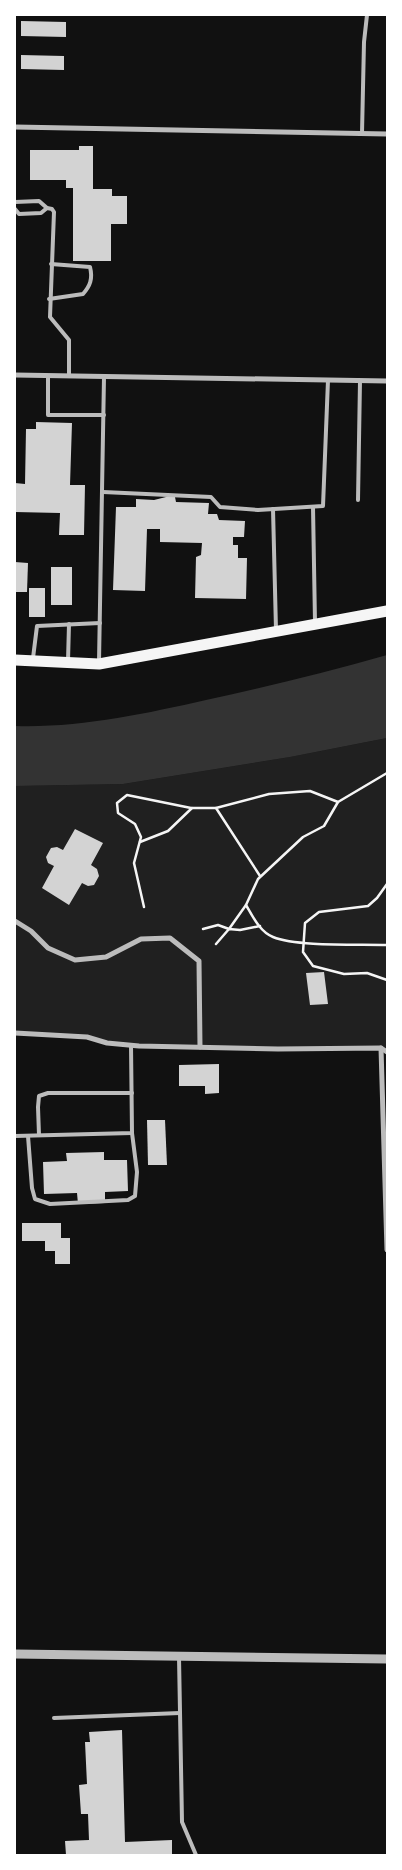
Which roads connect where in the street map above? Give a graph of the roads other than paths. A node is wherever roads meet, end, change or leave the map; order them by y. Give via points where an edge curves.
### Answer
1 (367, 15) edge
2 (15, 126) edge
3 (362, 133) junction
4 (387, 134) edge
5 (15, 202) edge
6 (47, 208) junction
7 (15, 209) edge
8 (51, 264) junction
9 (50, 299) junction
10 (15, 375) edge
11 (48, 376) junction
12 (69, 376) junction
13 (104, 377) junction
14 (328, 380) junction
15 (360, 381) junction
16 (387, 381) edge
17 (104, 415) junction
18 (103, 492) junction
19 (358, 500) dead end
20 (313, 507) junction
21 (273, 510) junction
22 (387, 611) edge
23 (100, 623) junction
24 (69, 624) junction
25 (316, 624) junction
26 (276, 632) junction
27 (15, 660) edge
28 (33, 661) junction
29 (68, 662) junction
30 (99, 664) junction
31 (15, 921) edge
32 (15, 1033) edge
33 (132, 1045) junction
34 (200, 1047) junction
35 (381, 1048) junction
36 (387, 1052) edge
37 (132, 1092) junction
38 (132, 1133) junction
39 (39, 1135) junction
40 (15, 1136) edge
41 (28, 1136) junction
42 (387, 1250) edge
43 (15, 1654) edge
44 (179, 1657) junction
45 (387, 1659) edge
46 (180, 1713) junction
47 (54, 1718) dead end
48 (196, 1855) edge

1 - 3 lane
2 - 3 street
3 - 4 street
5 - 6 lane via 39,202
6 - 7 lane via 41,214 19,214
6 - 8 lane via 54,212
8 - 9 lane
8 - 9 lane via 83,265 90,267 91,273 89,287 83,294
9 - 12 lane via 50,317 69,340
10 - 11 street
11 - 12 street
11 - 17 lane via 48,415
12 - 13 street
13 - 14 street
13 - 17 lane
14 - 15 street
14 - 20 lane via 323,506
15 - 16 street
15 - 19 lane
17 - 18 lane
18 - 21 lane via 211,497 220,508
18 - 23 lane
20 - 21 lane
20 - 25 lane
21 - 26 lane
22 - 25 main road
23 - 24 lane
23 - 30 lane
24 - 28 lane via 37,626
24 - 29 lane
25 - 26 main road
26 - 30 main road
27 - 28 main road
28 - 29 main road
29 - 30 main road
31 - 34 street via 32,931 48,948 75,960 106,957 141,939 170,938 198,961
32 - 33 street via 87,1037
33 - 34 street
33 - 37 lane
34 - 35 street
35 - 36 street
35 - 42 street
37 - 38 lane
37 - 39 lane via 48,1093 39,1096
38 - 39 lane
38 - 41 lane via 137,1172 135,1196 128,1200 50,1204 35,1199
39 - 41 lane
40 - 41 lane
43 - 44 street
44 - 45 street
44 - 46 lane
46 - 47 lane
46 - 48 lane via 182,1822

